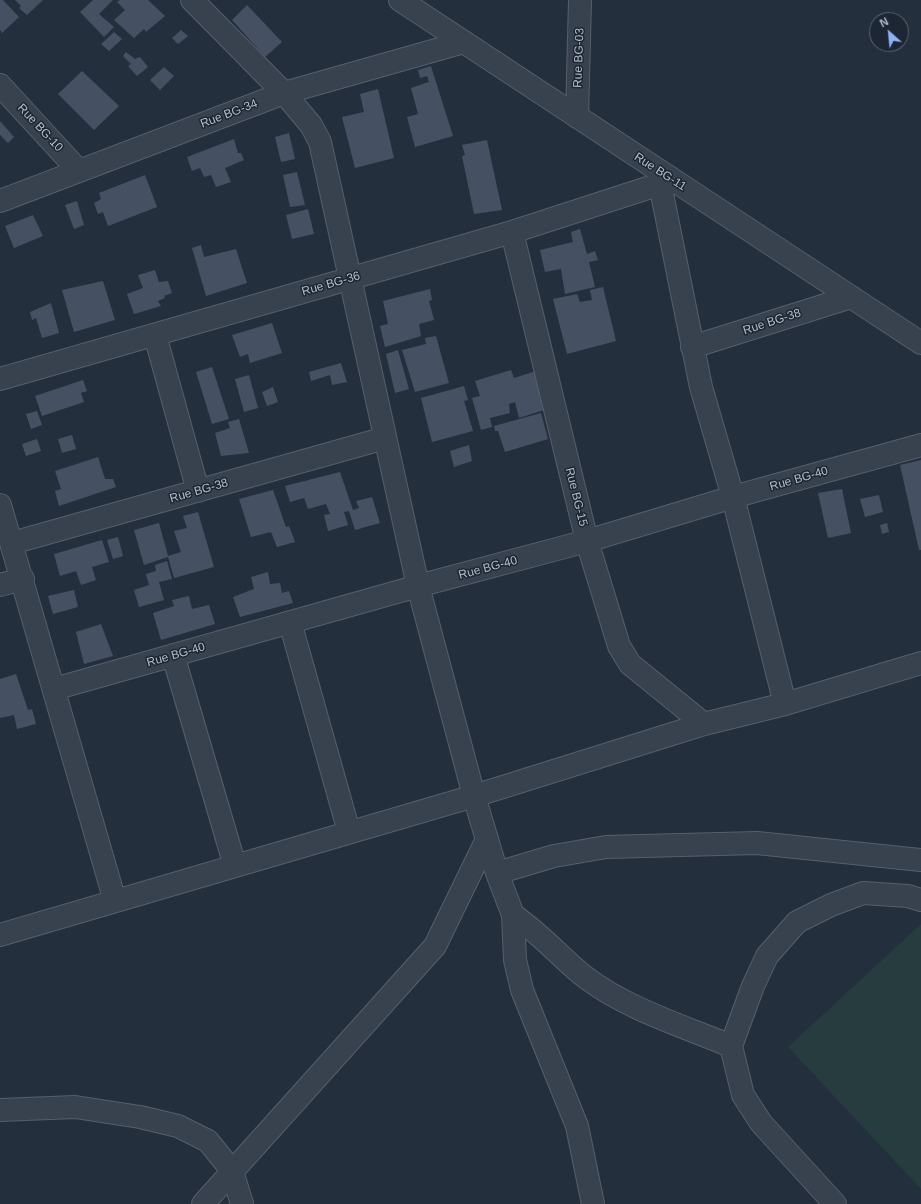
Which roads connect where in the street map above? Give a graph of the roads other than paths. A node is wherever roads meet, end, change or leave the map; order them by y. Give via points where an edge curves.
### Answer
1 (192, 0) edge
2 (400, 0) edge
3 (580, 0) edge
4 (464, 42) junction
5 (0, 85) edge
6 (284, 94) junction
7 (577, 117) junction
8 (79, 170) junction
9 (664, 180) junction
10 (0, 201) edge
11 (512, 232) junction
12 (350, 279) junction
13 (852, 297) junction
14 (155, 335) junction
15 (921, 343) edge
16 (692, 347) junction
17 (0, 379) edge
18 (385, 438) junction
19 (921, 445) edge
20 (198, 491) junction
21 (733, 497) junction
22 (0, 505) edge
23 (587, 541) junction
24 (12, 543) junction
25 (23, 579) junction
26 (0, 586) edge
27 (418, 586) junction
28 (290, 622) junction
29 (173, 655) junction
30 (921, 663) edge
31 (54, 689) junction
32 (785, 704) junction
33 (704, 724) junction
34 (474, 796) junction
35 (349, 832) junction
36 (487, 839) junction
37 (921, 860) edge
38 (235, 866) junction
39 (498, 873) junction
40 (921, 900) edge
41 (115, 901) junction
42 (513, 916) junction
43 (0, 936) edge
44 (731, 1046) junction
45 (0, 1110) edge
46 (232, 1171) junction
47 (203, 1204) edge
48 (242, 1204) edge
49 (593, 1204) edge
50 (835, 1204) edge

1 - 6 street
2 - 4 street, Rue BG-11
3 - 7 street, Rue BG-03
4 - 6 street, Rue BG-34
4 - 7 street, Rue BG-11
5 - 8 street, Rue BG-10
6 - 8 street, Rue BG-34
6 - 12 street via 311,126 320,142
7 - 9 street, Rue BG-11
8 - 10 street, Rue BG-34
9 - 11 street, Rue BG-36
9 - 13 street, Rue BG-11
9 - 16 street
11 - 12 street, Rue BG-36
11 - 23 street, Rue BG-15
12 - 14 street, Rue BG-36
12 - 18 street
13 - 15 street, Rue BG-11
13 - 16 street, Rue BG-38
14 - 17 street, Rue BG-36
14 - 20 street
16 - 21 street
18 - 20 street, Rue BG-38
18 - 27 street
19 - 21 street, Rue BG-40
20 - 24 street, Rue BG-38
21 - 23 street, Rue BG-40
21 - 32 street
22 - 24 street
23 - 27 street, Rue BG-40
23 - 33 street, Rue BG-15 via 618,646 630,664
24 - 25 street
25 - 26 street
25 - 31 street
27 - 28 street, Rue BG-40
27 - 34 street
28 - 29 street, Rue BG-40
28 - 35 street
29 - 31 street, Rue BG-40
29 - 38 street
30 - 32 street
31 - 41 street
32 - 33 street
33 - 34 street
34 - 35 street
34 - 36 street
35 - 38 street
36 - 39 street
36 - 46 street via 435,946
37 - 39 street via 757,843 606,847 554,856
38 - 41 street
39 - 42 street
40 - 44 street via 908,896 864,893 831,905 797,922 767,956
41 - 43 street
42 - 44 street via 534,930 586,977 622,1000
42 - 49 street via 515,960 522,990 577,1126
44 - 50 street via 743,1096 761,1123
45 - 46 street via 75,1106 178,1126 208,1141
46 - 47 street
46 - 48 street

